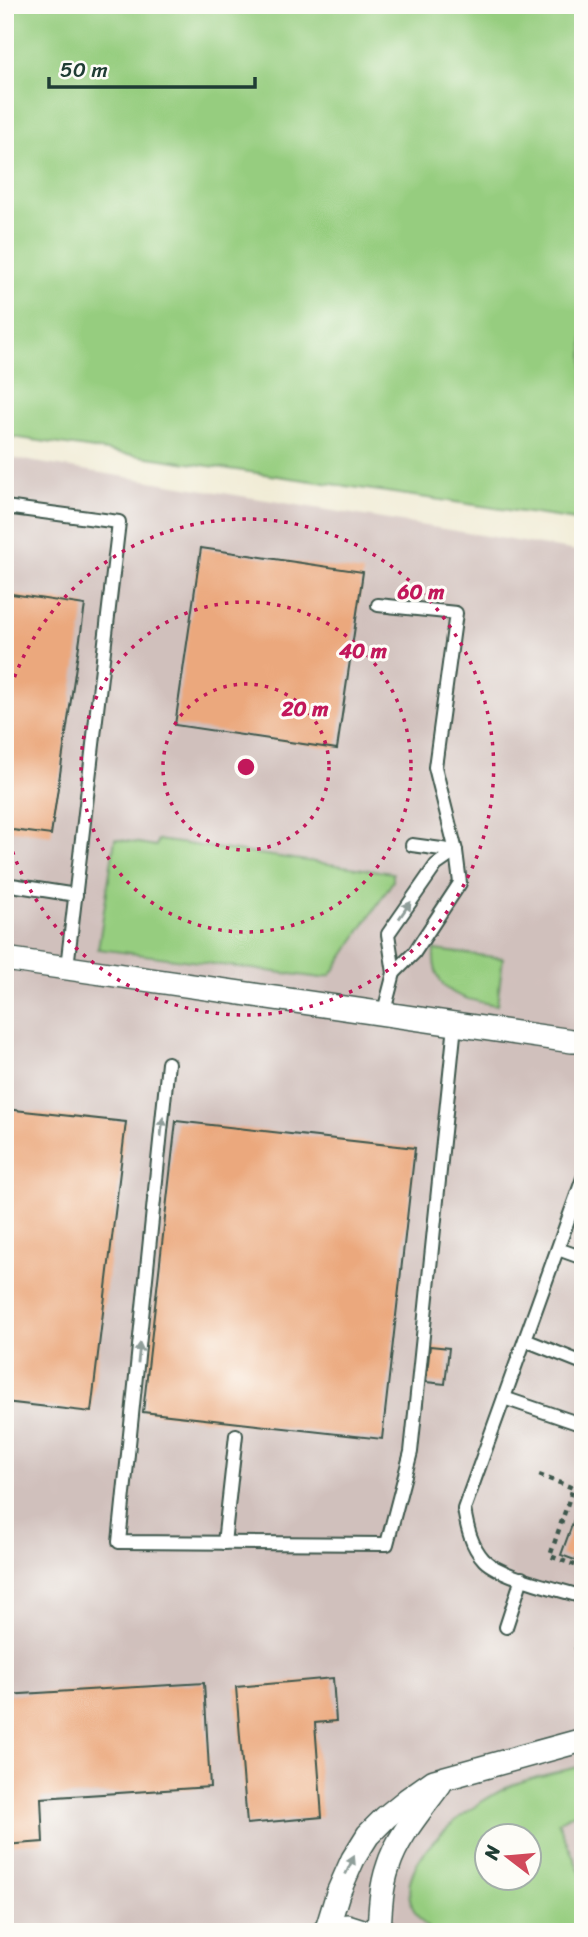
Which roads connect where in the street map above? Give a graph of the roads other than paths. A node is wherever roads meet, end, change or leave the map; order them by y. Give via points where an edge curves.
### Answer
1 (5, 506) edge
2 (379, 605) dead end
3 (412, 845) dead end
4 (456, 851) junction
5 (5, 884) edge
6 (76, 895) junction
7 (5, 959) edge
8 (68, 967) junction
9 (394, 973) junction
10 (383, 1015) junction
11 (455, 1025) junction
12 (583, 1041) edge
13 (169, 1063) dead end
14 (583, 1178) edge
15 (558, 1249) junction
16 (583, 1258) edge
17 (525, 1340) junction
18 (583, 1363) edge
19 (504, 1398) junction
20 (583, 1425) edge
21 (236, 1435) dead end
22 (224, 1543) junction
23 (522, 1578) junction
24 (583, 1597) edge
25 (506, 1627) dead end
26 (583, 1740) edge
27 (444, 1779) junction
28 (325, 1931) edge
29 (366, 1932) edge
30 (379, 1932) edge

1 - 6 lane via 119,522
2 - 4 lane via 456,613 435,766
3 - 4 lane
4 - 9 lane via 460,883 414,953
9 -> 4 lane via 388,934 436,865
5 - 6 lane
6 - 8 lane
7 - 8 street
8 - 10 street
9 - 10 lane
10 - 11 street
11 - 12 street
11 - 22 lane via 411,1452 387,1544
22 -> 13 lane via 119,1542
14 - 15 lane
15 - 16 lane
15 - 17 lane
17 - 18 lane
17 - 19 lane
19 - 20 lane
19 - 23 lane via 464,1509 474,1546 486,1562
21 - 22 lane
23 - 24 lane
23 - 25 lane
26 - 27 street
28 -> 27 street via 353,1859 368,1835 407,1800
27 - 30 street via 405,1833 388,1866
28 - 29 street via 347,1926

